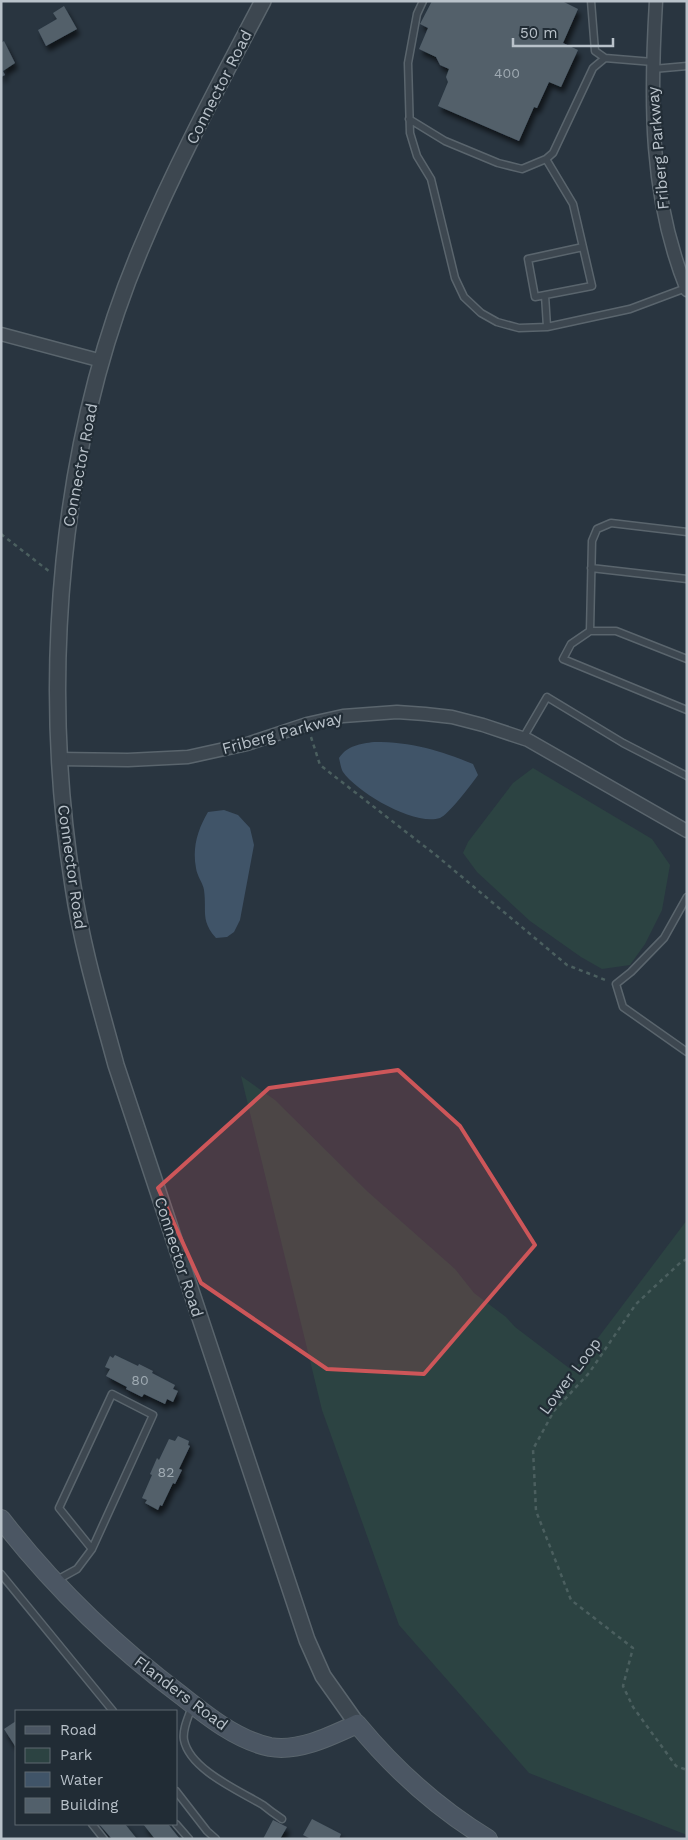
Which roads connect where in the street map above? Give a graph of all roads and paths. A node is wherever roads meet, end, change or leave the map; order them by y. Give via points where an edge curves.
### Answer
1 (264, 1) edge
2 (423, 1) edge
3 (591, 1) edge
4 (656, 1) edge
5 (605, 58) junction
6 (653, 65) junction
7 (687, 66) edge
8 (409, 119) junction
9 (546, 159) junction
10 (583, 246) junction
11 (686, 289) edge
12 (545, 295) junction
13 (548, 327) junction
14 (1, 334) edge
15 (102, 361) junction
16 (687, 532) edge
17 (1, 534) edge
18 (591, 568) junction
19 (687, 579) edge
20 (63, 582) junction
21 (590, 631) junction
22 (687, 659) edge
23 (687, 710) edge
24 (307, 724) junction
25 (523, 738) junction
26 (59, 759) junction
27 (687, 776) edge
28 (687, 831) edge
29 (687, 897) edge
30 (616, 984) junction
31 (687, 1052) edge
32 (687, 1259) edge
33 (1, 1519) edge
34 (92, 1549) junction
35 (1, 1574) edge
36 (54, 1582) junction
37 (193, 1705) junction
38 (110, 1710) edge
39 (357, 1724) junction
40 (687, 1770) edge
41 (178, 1793) edge
42 (282, 1819) dead end
43 (93, 1825) edge
44 (177, 1825) edge
45 (104, 1839) edge
46 (189, 1839) edge
47 (216, 1839) edge
48 (488, 1839) edge

1 - 15 street, Connector Road via 179,165 141,247
2 - 8 lane via 417,14 408,63
3 - 5 lane via 595,51
4 - 6 street, Friberg Parkway
5 - 6 lane
5 - 9 lane via 593,68 553,153
6 - 7 lane
6 - 11 street, Friberg Parkway via 652,103 660,196 670,245
8 - 9 lane via 444,141 498,163 522,169
8 - 13 lane via 417,156 430,179 454,278 464,297 497,322 520,328
9 - 10 lane via 573,204
10 - 12 lane via 592,286
10 - 12 lane via 528,259 535,297
11 - 13 lane via 630,309
12 - 13 lane
14 - 15 street
15 - 20 street, Connector Road via 81,448
16 - 18 lane via 611,523 597,529 592,541
17 - 20 path
18 - 19 lane
18 - 21 lane
20 - 26 street, Connector Road
21 - 22 lane via 616,631
21 - 23 lane via 571,644 563,659
24 - 25 street, Friberg Parkway via 343,716 397,712 452,717
24 - 26 street, Friberg Parkway via 247,744 188,757
24 - 30 path via 320,766 437,856 567,965
25 - 27 lane via 547,697 623,743
25 - 28 street, Friberg Parkway
26 - 39 street, Connector Road via 73,889 93,982 116,1065 307,1640 323,1676
29 - 30 lane via 664,938
30 - 31 lane via 623,1007
32 - 40 path, Lower Loop via 636,1304 589,1373 554,1411 533,1449 536,1511 571,1600 633,1648 623,1686 633,1708 676,1766
33 - 36 main road, Flanders Road
34 - 34 lane via 153,1415 112,1394 59,1508
34 - 36 lane via 77,1569
35 - 38 lane
36 - 37 main road, Flanders Road via 122,1649
37 - 39 main road, Flanders Road via 234,1732 270,1747 288,1747 328,1738
37 - 42 lane via 184,1740 192,1756 229,1787
39 - 48 main road via 419,1790
41 - 47 lane
43 - 45 lane
44 - 46 lane

